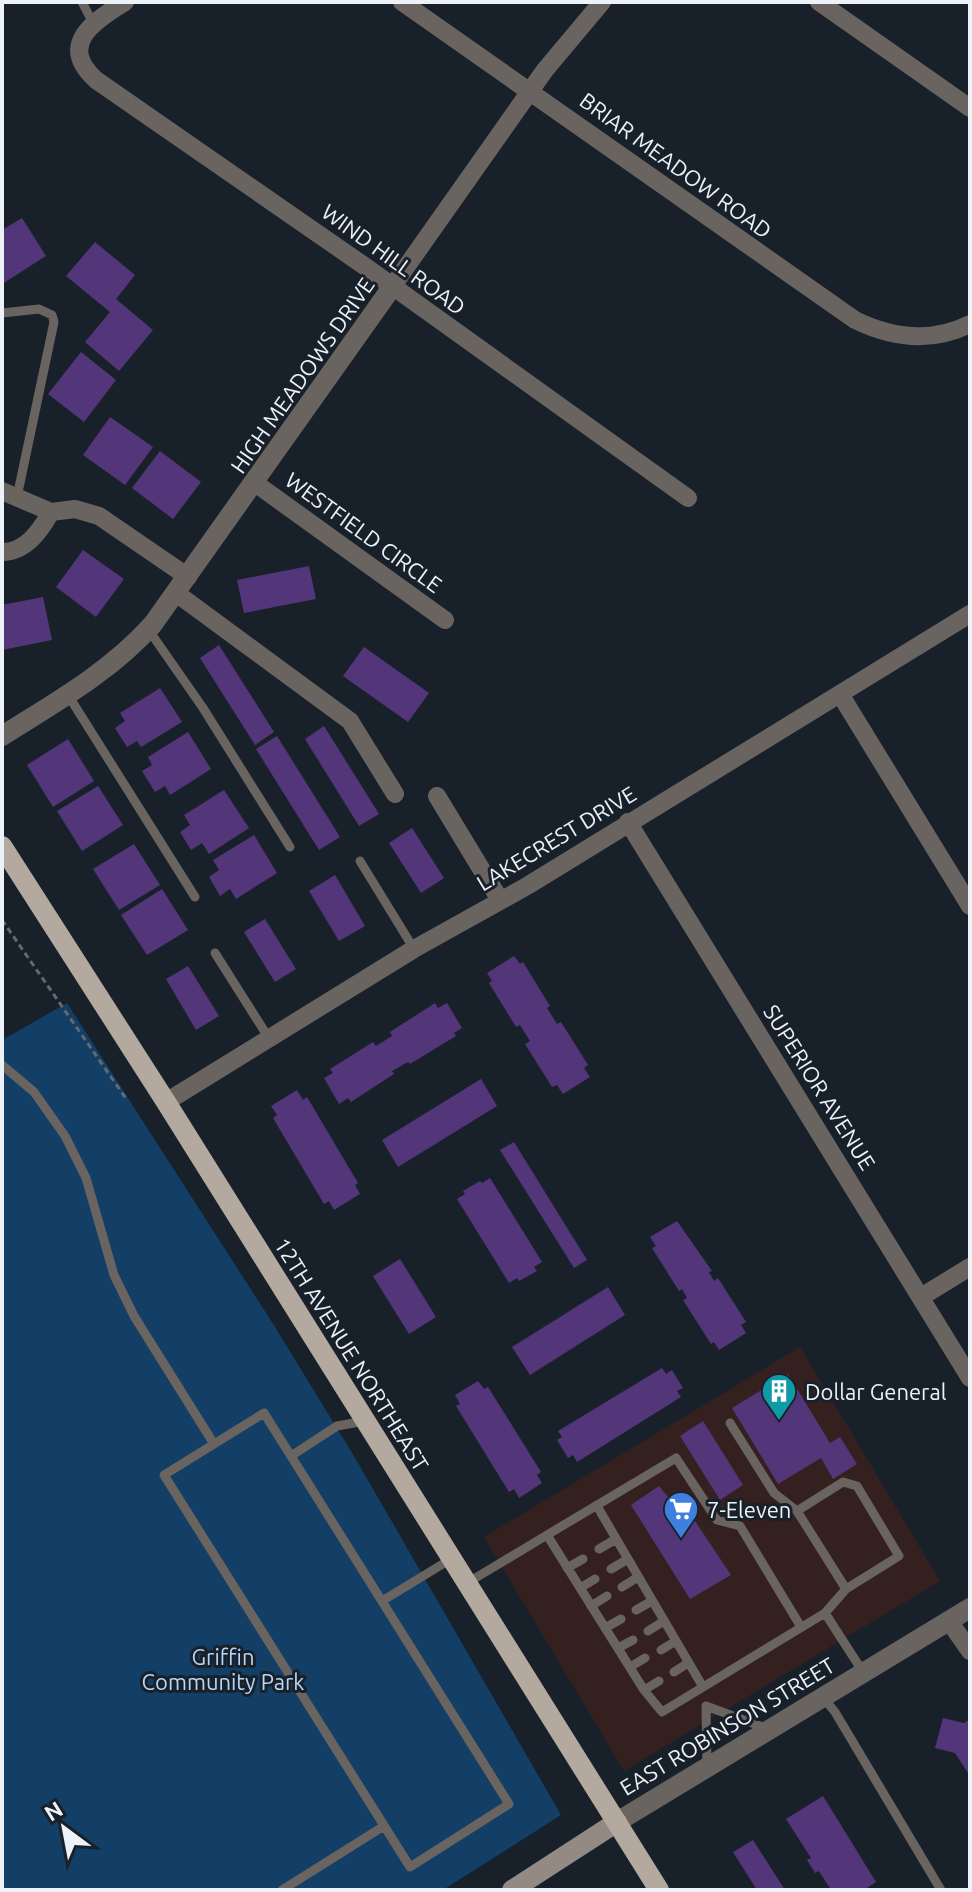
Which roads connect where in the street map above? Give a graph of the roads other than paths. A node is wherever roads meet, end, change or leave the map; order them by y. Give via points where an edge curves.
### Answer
1 (82, 2) edge
2 (125, 2) edge
3 (402, 2) edge
4 (602, 2) edge
5 (819, 2) edge
6 (93, 23) junction
7 (530, 91) junction
8 (970, 108) edge
9 (392, 287) junction
10 (2, 313) edge
11 (970, 324) edge
12 (255, 483) junction
13 (10, 494) edge
14 (688, 498) dead end
15 (51, 512) junction
16 (2, 552) edge
17 (182, 585) junction
18 (970, 614) edge
19 (445, 620) dead end
20 (148, 629) junction
21 (840, 694) junction
22 (68, 695) junction
23 (2, 736) edge
24 (395, 794) dead end
25 (437, 796) dead end
26 (628, 822) junction
27 (2, 846) edge
28 (290, 847) dead end
29 (360, 861) dead end
30 (195, 897) dead end
31 (500, 900) junction
32 (970, 906) edge
33 (414, 949) junction
34 (215, 953) dead end
35 (270, 1040) junction
36 (2, 1065) edge
37 (166, 1102) junction
38 (970, 1267) edge
39 (921, 1297) junction
40 (970, 1378) edge
41 (365, 1421) junction
42 (730, 1423) dead end
43 (214, 1444) junction
44 (291, 1456) junction
45 (597, 1506) junction
46 (797, 1511) junction
47 (547, 1535) junction
48 (616, 1539) junction
49 (599, 1549) dead end
50 (452, 1559) junction
51 (583, 1559) dead end
52 (628, 1559) junction
53 (567, 1568) junction
54 (611, 1569) dead end
55 (638, 1577) junction
56 (595, 1579) dead end
57 (467, 1583) junction
58 (622, 1587) dead end
59 (580, 1588) junction
60 (846, 1589) junction
61 (607, 1596) dead end
62 (382, 1601) junction
63 (652, 1601) junction
64 (591, 1606) junction
65 (970, 1608) edge
66 (636, 1610) dead end
67 (825, 1613) junction
68 (621, 1619) dead end
69 (664, 1621) junction
70 (949, 1621) junction
71 (801, 1627) junction
72 (605, 1628) junction
73 (648, 1631) dead end
74 (633, 1640) dead end
75 (676, 1641) junction
76 (618, 1648) junction
77 (661, 1650) dead end
78 (970, 1651) edge
79 (645, 1658) dead end
80 (688, 1663) junction
81 (630, 1667) junction
82 (674, 1672) dead end
83 (863, 1672) junction
84 (659, 1681) dead end
85 (700, 1689) junction
86 (644, 1690) junction
87 (822, 1696) junction
88 (706, 1706) junction
89 (768, 1729) junction
90 (707, 1767) junction
91 (617, 1822) junction
92 (384, 1826) junction
93 (282, 1890) edge
94 (512, 1890) edge
95 (659, 1890) edge
96 (941, 1890) edge

1 - 6 lane
2 - 6 street
3 - 7 street, BRIAR MEADOW ROAD
4 - 7 street, HIGH MEADOWS DRIVE
5 - 8 street
6 - 9 street, WIND HILL ROAD via 79,56 102,86
7 - 9 street, HIGH MEADOWS DRIVE
7 - 11 street, BRIAR MEADOW ROAD via 855,320 891,335 934,336
9 - 12 street, HIGH MEADOWS DRIVE
9 - 14 street, WIND HILL ROAD
10 - 13 lane via 39,309 54,322
12 - 17 street, HIGH MEADOWS DRIVE
12 - 19 street, WESTFIELD CIRCLE
13 - 15 street
15 - 16 street via 30,541
15 - 17 street via 75,509 99,516
17 - 20 street, HIGH MEADOWS DRIVE
17 - 24 street via 350,721
18 - 21 street, LAKECREST DRIVE
20 - 22 street, HIGH MEADOWS DRIVE via 112,664
20 - 28 lane
21 - 26 street, LAKECREST DRIVE
21 - 32 street
22 - 23 street, HIGH MEADOWS DRIVE
22 - 30 lane
25 - 31 street
26 - 31 street, LAKECREST DRIVE
26 - 39 street, SUPERIOR AVENUE
27 - 37 main road, 12TH AVENUE NORTHEAST
29 - 33 lane
31 - 33 street, LAKECREST DRIVE
33 - 35 street, LAKECREST DRIVE
34 - 35 lane
35 - 37 street, LAKECREST DRIVE
36 - 43 lane via 34,1092 65,1136 86,1178 114,1275
37 - 41 main road, 12TH AVENUE NORTHEAST
38 - 39 street
39 - 40 street, SUPERIOR AVENUE
41 - 44 lane via 337,1426
41 - 50 main road, 12TH AVENUE NORTHEAST
42 - 46 lane via 774,1493
43 - 44 lane via 264,1413
43 - 92 lane via 164,1475
44 - 62 lane
45 - 47 lane
45 - 48 lane
45 - 71 lane via 676,1458 717,1520 740,1526
46 - 60 lane
46 - 60 lane via 843,1482 857,1486 899,1556
47 - 53 lane
47 - 57 lane
48 - 49 lane
48 - 52 lane
50 - 57 main road, 12TH AVENUE NORTHEAST
50 - 62 lane
51 - 53 lane
52 - 54 lane
52 - 55 lane
53 - 59 lane
55 - 58 lane
55 - 63 lane
56 - 59 lane
57 - 91 main road, 12TH AVENUE NORTHEAST
59 - 64 lane
60 - 67 lane
61 - 64 lane
62 - 92 lane via 509,1804 410,1867
63 - 66 lane
63 - 69 lane
64 - 72 lane
65 - 70 street, EAST ROBINSON STREET
67 - 71 lane
67 - 83 lane
68 - 72 lane
69 - 73 lane
69 - 75 lane
70 - 78 street
70 - 83 street, EAST ROBINSON STREET
71 - 85 lane
72 - 76 lane
74 - 76 lane
75 - 77 lane
75 - 80 lane
76 - 81 lane
79 - 81 lane
80 - 82 lane
80 - 85 lane
81 - 86 lane
83 - 87 street, EAST ROBINSON STREET
84 - 86 lane
85 - 86 lane via 662,1712
85 - 88 lane
87 - 89 street, EAST ROBINSON STREET
87 - 96 lane
88 - 89 lane
88 - 90 lane
89 - 90 street, EAST ROBINSON STREET
90 - 91 street, EAST ROBINSON STREET
91 - 94 main road, EAST ROBINSON STREET
91 - 95 main road, 12TH AVENUE NORTHEAST
92 - 93 lane

